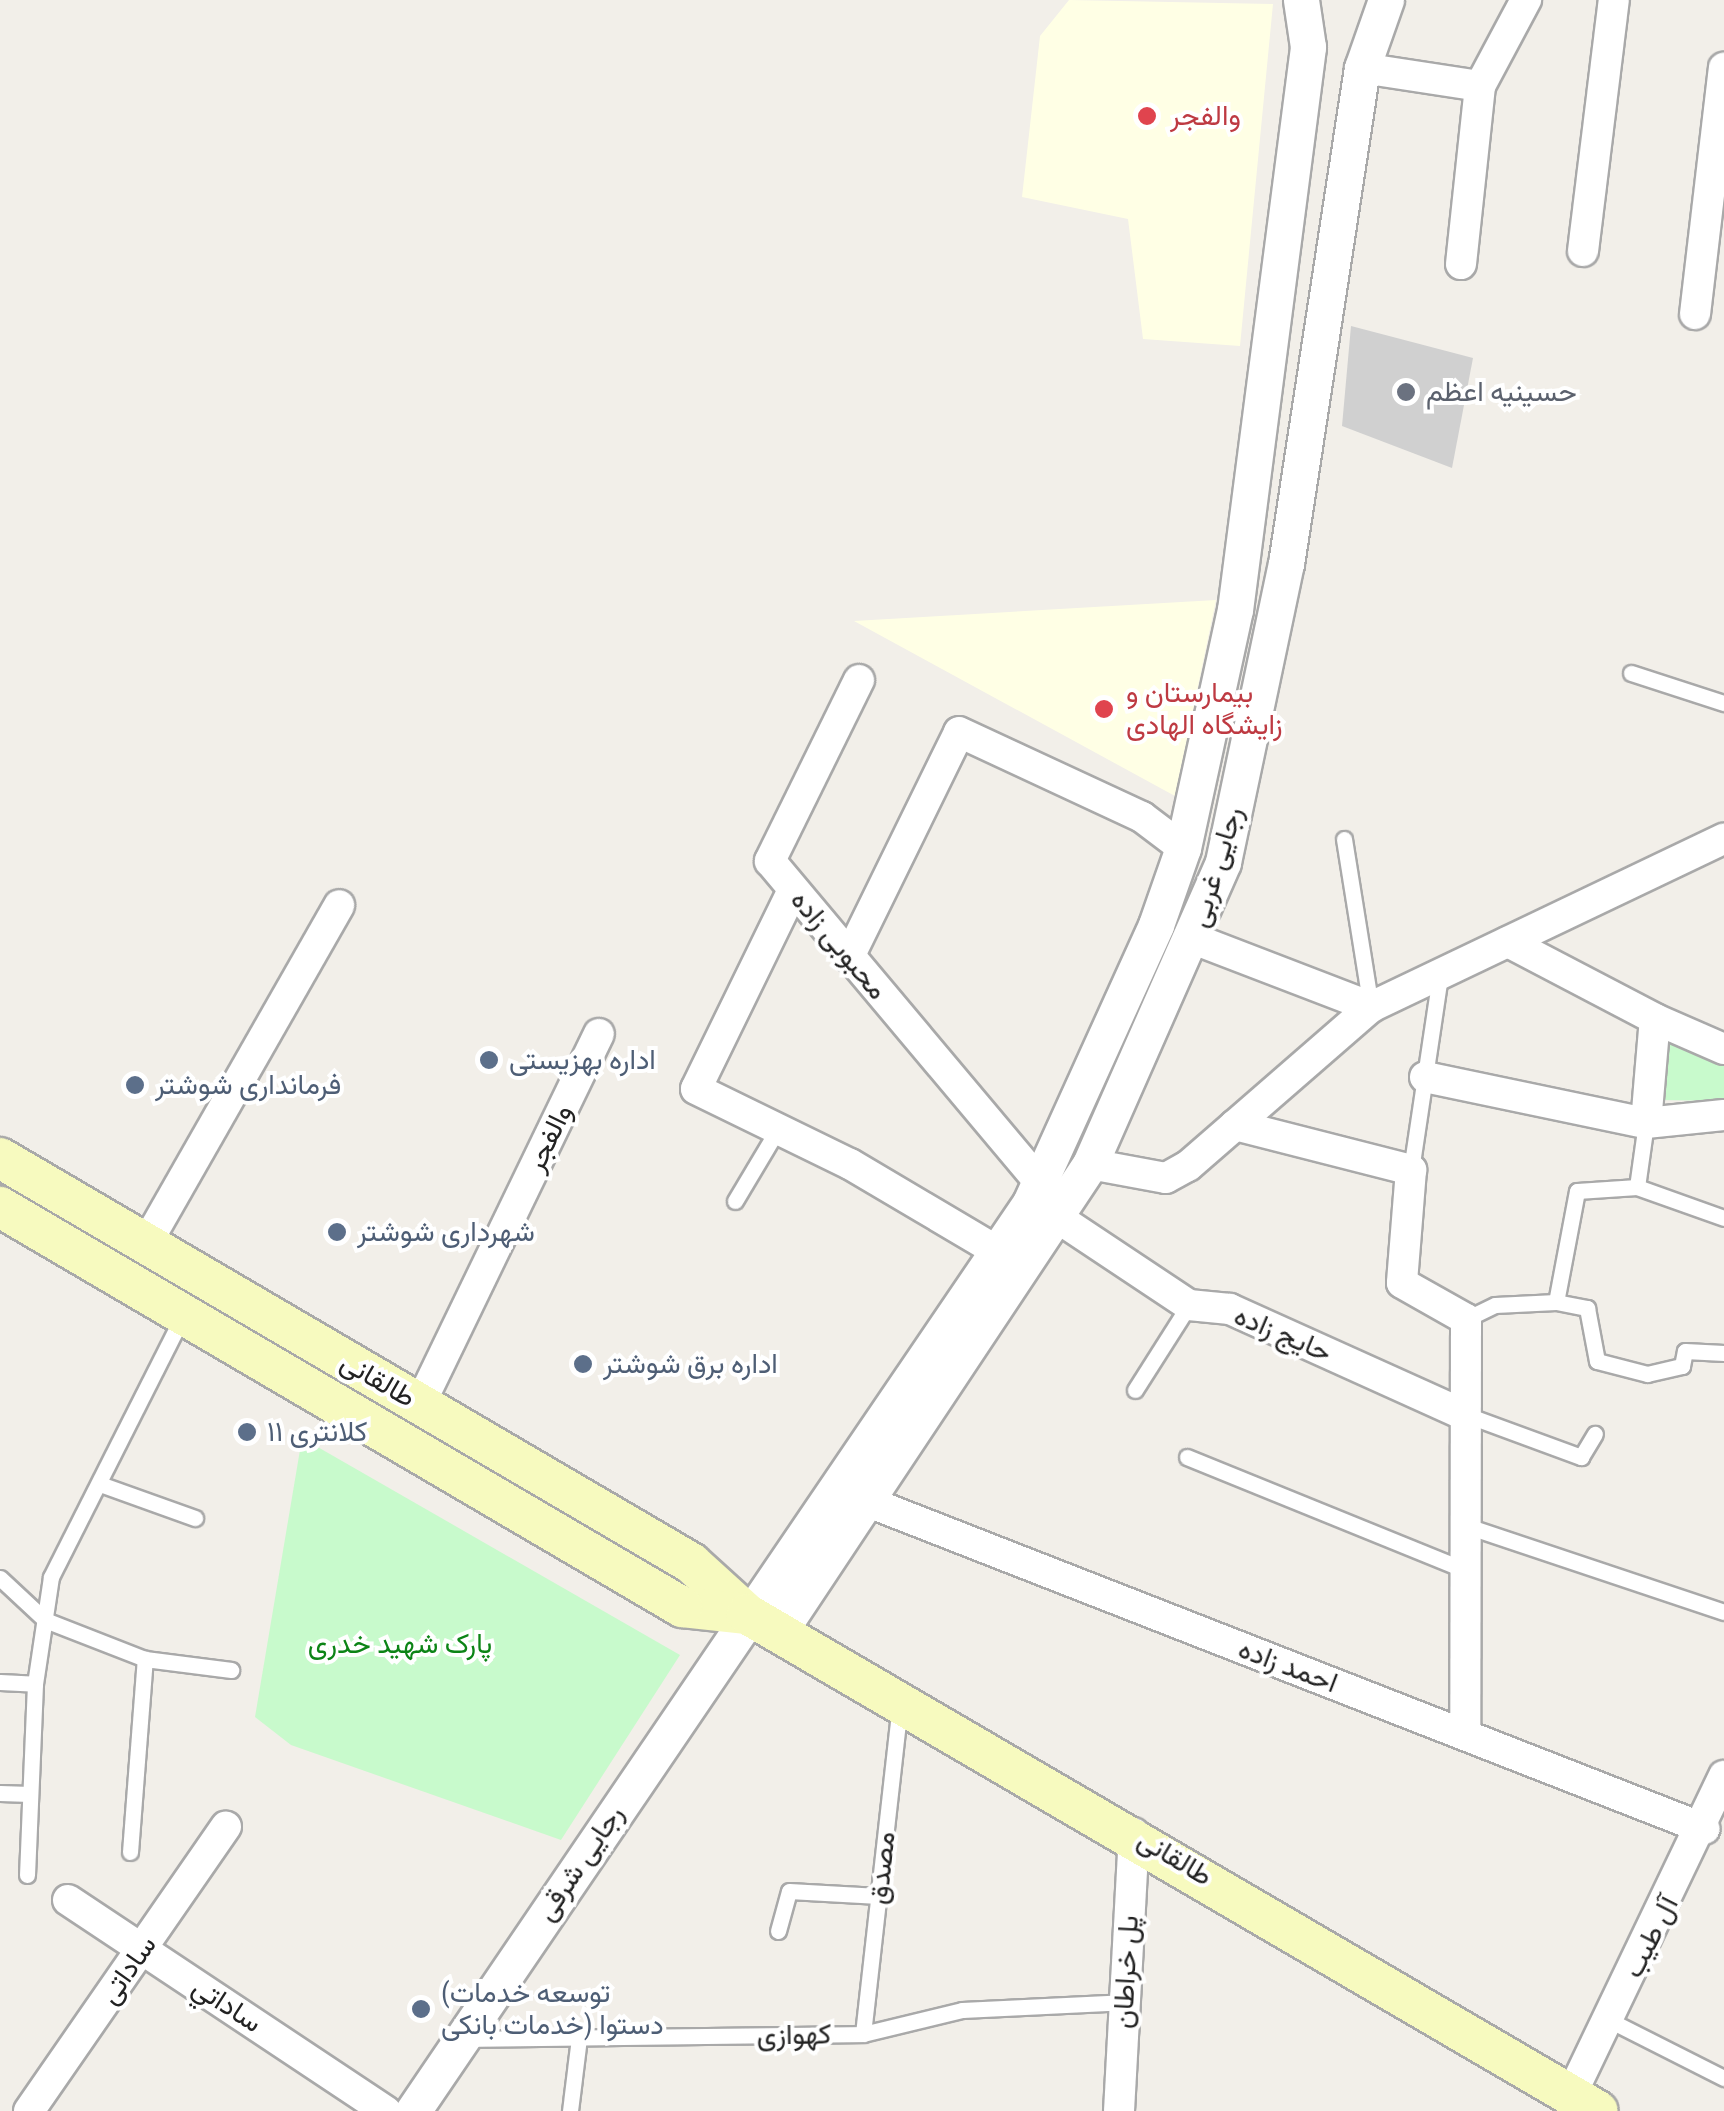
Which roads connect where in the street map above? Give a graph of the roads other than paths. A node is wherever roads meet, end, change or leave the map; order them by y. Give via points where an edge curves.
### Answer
1 (1301, 0) edge
2 (1386, 0) edge
3 (1526, 0) edge
4 (1614, 0) edge
5 (1362, 68) junction
6 (1724, 68) edge
7 (1480, 86) junction
8 (1583, 251) dead end
9 (1461, 264) dead end
10 (1694, 314) dead end
11 (1631, 673) dead end
12 (858, 680) dead end
13 (1724, 703) edge
14 (1344, 839) dead end
15 (1724, 840) edge
16 (1183, 848) junction
17 (1223, 862) junction
18 (794, 890) junction
19 (339, 905) dead end
20 (1194, 939) junction
21 (1508, 942) junction
22 (849, 957) junction
23 (1440, 974) junction
24 (1372, 1007) junction
25 (1655, 1019) junction
26 (599, 1034) dead end
27 (1724, 1049) edge
28 (1425, 1077) junction
29 (1724, 1115) edge
30 (1646, 1124) junction
31 (1235, 1125) junction
32 (778, 1128) junction
33 (0, 1158) edge
34 (1090, 1164) junction
35 (1411, 1170) junction
36 (1039, 1182) junction
37 (1637, 1186) junction
38 (735, 1201) dead end
39 (0, 1207) edge
40 (1058, 1218) junction
41 (1724, 1218) edge
42 (146, 1244) junction
43 (996, 1251) junction
44 (1556, 1302) junction
45 (1189, 1304) junction
46 (184, 1314) junction
47 (1466, 1319) junction
48 (1724, 1353) edge
49 (1135, 1390) dead end
50 (420, 1404) junction
51 (1463, 1414) junction
52 (1595, 1434) dead end
53 (1188, 1458) dead end
54 (100, 1484) junction
55 (871, 1503) junction
56 (195, 1518) dead end
57 (1464, 1525) junction
58 (1463, 1569) junction
59 (0, 1578) edge
60 (1724, 1612) edge
61 (44, 1620) junction
62 (763, 1623) junction
63 (144, 1658) junction
64 (231, 1670) dead end
65 (0, 1682) edge
66 (35, 1684) junction
67 (900, 1701) junction
68 (1464, 1735) junction
69 (1724, 1776) edge
70 (0, 1793) edge
71 (30, 1794) junction
72 (226, 1827) dead end
73 (1714, 1830) edge
74 (1134, 1833) junction
75 (130, 1852) dead end
76 (27, 1875) dead end
77 (879, 1896) junction
78 (68, 1900) dead end
79 (778, 1931) dead end
80 (143, 1950) junction
81 (1123, 2002) junction
82 (1609, 2020) junction
83 (863, 2034) junction
84 (580, 2038) junction
85 (462, 2039) junction
86 (1724, 2078) edge
87 (1578, 2106) edge
88 (29, 2111) edge
89 (386, 2111) edge
90 (413, 2111) edge
91 (570, 2111) edge
92 (1119, 2111) edge

1 - 16 street, رجایی غربی via 1308,47 1264,413 1235,610
2 - 5 street, رجایی غربی
3 - 7 street
4 - 8 street
5 - 7 street
5 - 17 street, رجایی غربی via 1286,564
6 - 10 street
7 - 9 street
11 - 13 lane
12 - 18 street, محبوبی زاده via 770,862
14 - 24 lane
15 - 21 street
16 - 17 street
16 - 22 street via 1142,817 958,732
16 - 36 street, رجایی غربی
17 - 20 street, رجایی غربی
18 - 22 street, محبوبی زاده
18 - 32 street via 696,1089
19 - 42 street
20 - 24 street
20 - 34 street, رجایی غربی
21 - 23 street
21 - 25 street
22 - 36 street, محبوبی زاده
23 - 24 street
23 - 28 lane
24 - 31 street
25 - 27 street
25 - 30 street
26 - 50 street, والفجر
28 - 30 street
28 - 35 lane
29 - 30 street
30 - 37 lane
31 - 34 street via 1166,1178
31 - 35 street
32 - 38 lane
32 - 43 street
33 - 42 main road, طالقانی
34 - 40 street, رجایی غربی
35 - 47 street via 1402,1284
36 - 43 street, رجایی غربی
37 - 41 lane
37 - 44 lane via 1577,1191
39 - 46 main road, طالقانی
40 - 45 street, حایج زاده
40 - 55 street, رجایی غربی
42 - 50 main road, طالقانی
43 - 62 street, رجایی غربی
44 - 47 lane via 1495,1305
44 - 48 lane via 1587,1308 1597,1361 1646,1374 1682,1366 1685,1351
45 - 49 lane
45 - 51 street, حایج زاده via 1230,1309
46 - 54 lane
46 - 62 main road, طالقانی via 682,1607
47 - 51 street
50 - 62 main road, طالقانی via 691,1563
51 - 52 lane via 1581,1457
51 - 57 street
53 - 58 lane
54 - 56 lane
54 - 61 lane via 51,1577
55 - 62 street, رجایی غربی
55 - 68 street, احمد زاده
57 - 58 street
57 - 60 lane
58 - 68 street
59 - 61 lane
61 - 63 lane
61 - 66 lane
62 - 67 main road, طالقانی
62 - 85 street, رجایی شرقی
63 - 64 lane
63 - 75 lane
65 - 66 lane
66 - 71 lane
67 - 74 main road, طالقانی
67 - 77 lane, مصدق
68 - 73 street, احمد زاده
69 - 73 street, آل طیب
70 - 71 lane
71 - 76 lane
72 - 80 street, ساداتی
73 - 82 street, آل طیب
74 - 81 street, پل خراطان
74 - 87 main road, طالقانی
77 - 79 lane via 788,1891
77 - 83 lane, مصدق
78 - 80 street, ساداتي
80 - 88 street, ساداتی
80 - 89 street, ساداتي
81 - 83 lane, کهوازی via 962,2010
81 - 92 street, پل خراطان
82 - 86 lane
82 - 87 street, آل طیب
83 - 84 lane, کهوازی
84 - 85 lane, کهوازی
84 - 91 lane
85 - 90 street, رجایی شرقی

